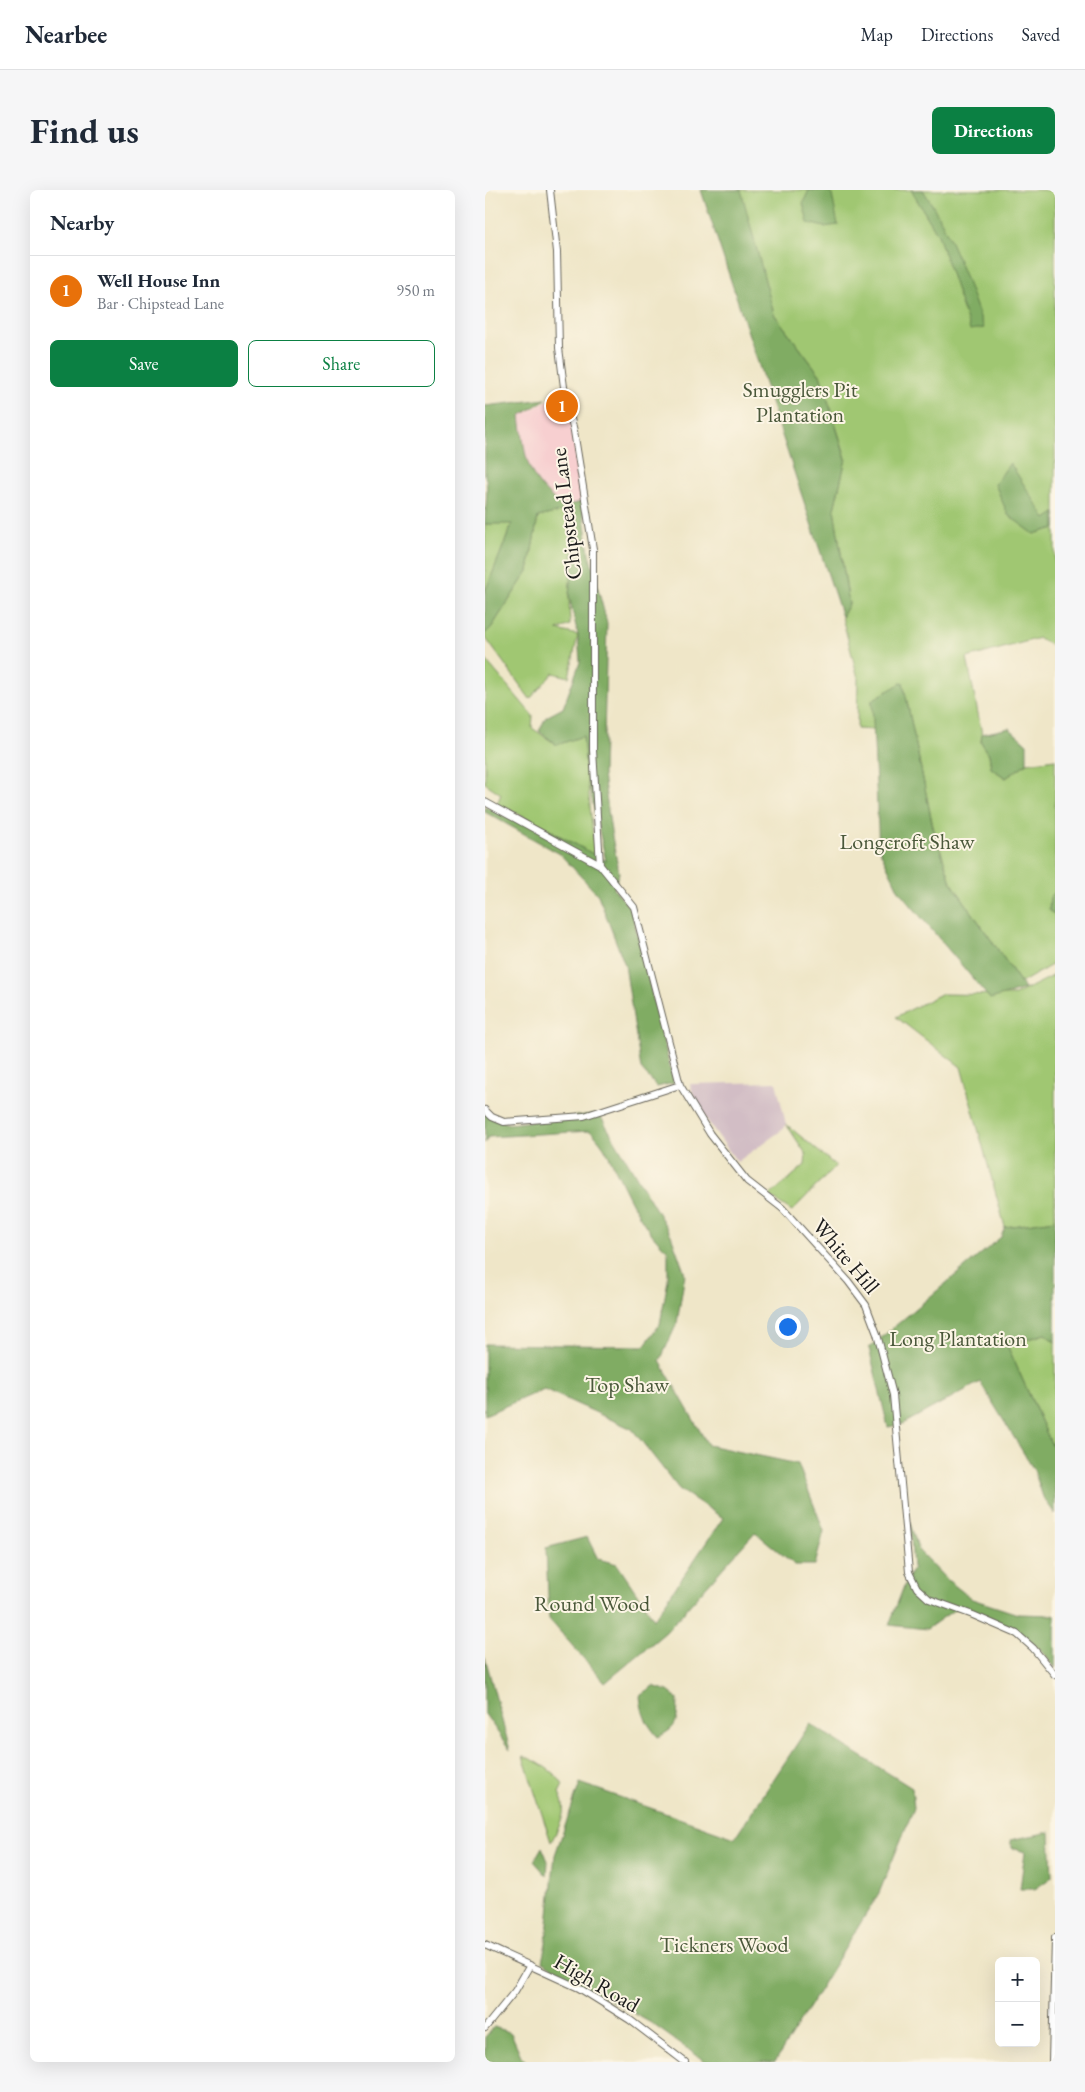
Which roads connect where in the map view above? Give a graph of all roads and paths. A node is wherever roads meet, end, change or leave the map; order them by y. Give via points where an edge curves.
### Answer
1 (549, 190) edge
2 (485, 802) edge
3 (600, 865) junction
4 (680, 1085) junction
5 (485, 1110) edge
6 (1055, 1675) edge
7 (1055, 1938) edge
8 (485, 1945) edge
9 (530, 1965) junction
10 (485, 2028) edge
11 (685, 2062) edge
12 (1052, 2062) edge

1 - 3 street, Chipstead Lane via 557,252 565,395 593,549 593,750
2 - 3 street
3 - 4 street, White Hill via 633,907
4 - 5 street via 583,1116 504,1122
4 - 6 street, White Hill via 710,1134 747,1181 782,1208 848,1280 866,1305 893,1395 909,1572 917,1588 929,1599 1017,1634
7 - 12 street
8 - 9 street, High Road
9 - 10 street via 515,1991
9 - 11 street, High Road via 579,1988 630,2020

